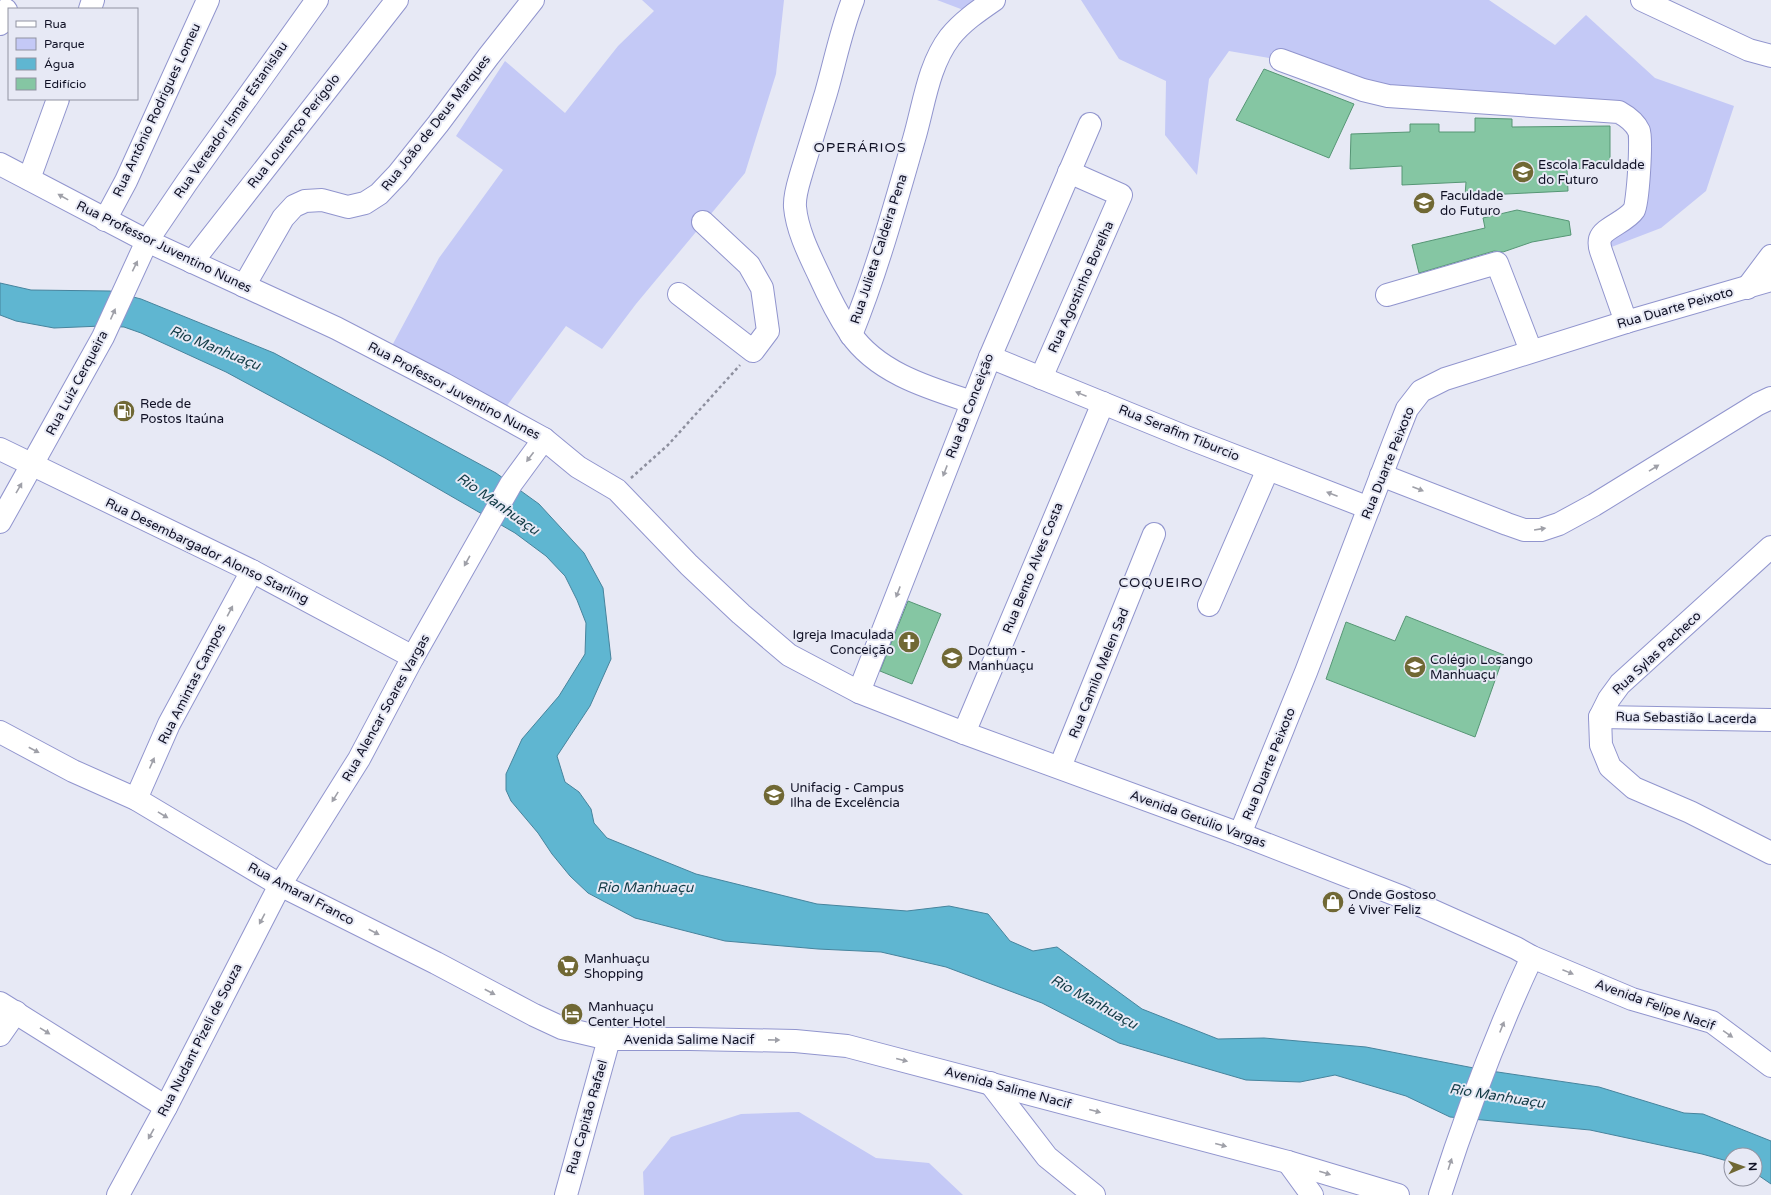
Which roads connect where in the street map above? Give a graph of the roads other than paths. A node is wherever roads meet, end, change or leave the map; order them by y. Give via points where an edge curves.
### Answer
1 (208, 0) edge
2 (317, 0) edge
3 (397, 0) edge
4 (533, 0) edge
5 (852, 0) edge
6 (994, 0) edge
7 (1642, 0) edge
8 (1771, 56) edge
9 (1281, 60) dead end
10 (58, 100) edge
11 (1090, 124) dead end
12 (0, 164) edge
13 (1069, 172) junction
14 (29, 179) junction
15 (105, 220) junction
16 (703, 222) dead end
17 (147, 241) junction
18 (1771, 256) edge
19 (192, 262) junction
20 (1771, 280) edge
21 (244, 286) junction
22 (1747, 288) junction
23 (679, 294) dead end
24 (1387, 295) dead end
25 (1626, 322) junction
26 (851, 335) junction
27 (1531, 351) junction
28 (990, 356) junction
29 (1041, 378) junction
30 (1771, 398) edge
31 (972, 402) junction
32 (1103, 403) junction
33 (544, 439) junction
34 (0, 449) edge
35 (32, 466) junction
36 (1268, 469) junction
37 (1381, 475) junction
38 (1369, 508) junction
39 (0, 522) edge
40 (1154, 534) dead end
41 (1771, 547) edge
42 (252, 571) junction
43 (1209, 605) dead end
44 (413, 657) junction
45 (859, 692) junction
46 (1600, 717) junction
47 (1771, 720) edge
48 (0, 732) edge
49 (964, 733) junction
50 (1060, 767) junction
51 (136, 799) junction
52 (1240, 834) junction
53 (1771, 853) edge
54 (280, 885) junction
55 (1532, 957) junction
56 (8, 1008) edge
57 (0, 1035) edge
58 (609, 1039) junction
59 (1771, 1066) edge
60 (990, 1083) junction
61 (166, 1107) junction
62 (1288, 1162) junction
63 (118, 1195) edge
64 (566, 1195) edge
65 (1094, 1195) edge
66 (1312, 1195) edge
67 (1398, 1195) edge
68 (1440, 1195) edge

1 - 15 street, Rua Antônio Rodrigues Lomeu via 126,181
2 - 17 street, Rua Vereador Ismar Estanislau
3 - 19 street, Rua Lourenço Perígolo
4 - 21 street, Rua João de Deus Marques via 438,124 379,194 364,203 348,207 322,200 305,201 294,206 283,218
5 - 26 street via 806,156 795,206 808,253
6 - 26 street, Rua Julieta Caldeira Pena via 974,14 950,37 934,67 872,281
7 - 8 street via 1749,50
9 - 25 street via 1363,90 1388,96 1619,112 1631,119 1640,132 1638,197 1635,209 1626,219 1603,233 1599,240
10 - 14 street
11 - 13 street, Rua da Conceição
12 - 14 street, Rua Professor Juventino Nunes
13 - 28 street, Rua da Conceição
13 - 29 street, Rua Agostinho Borelha via 1121,196
15 -> 14 street, Rua Professor Juventino Nunes
15 - 17 street, Rua Professor Juventino Nunes
16 - 23 street via 749,265 762,288 768,331 753,351
17 - 19 street, Rua Professor Juventino Nunes
35 -> 17 street, Rua Luiz Cerqueira via 102,337
18 - 22 street
19 - 21 street, Rua Professor Juventino Nunes
20 - 22 street, Rua Duarte Peixoto
21 - 33 street, Rua Professor Juventino Nunes via 336,328
22 - 25 street, Rua Duarte Peixoto
24 - 27 street via 1497,263
25 - 27 street, Rua Duarte Peixoto
26 - 31 street via 870,354 901,375 929,388
27 - 37 street, Rua Duarte Peixoto via 1445,378 1421,391 1407,409
28 - 29 street, Rua Serafim Tiburcio
28 - 31 street, Rua da Conceição
32 -> 29 street, Rua Serafim Tiburcio
37 -> 30 street via 1524,530 1540,530 1559,524 1594,505
31 -> 45 street, Rua da Conceição
32 - 36 street, Rua Serafim Tiburcio
32 - 49 street, Rua Bento Alves Costa
33 -> 44 street, Rua Alencar Soares Vargas via 516,475
33 - 45 street, Rua Professor Juventino Nunes via 578,467 617,490 689,565 789,655
34 - 35 street, Rua Desembargador Alonso Starling
39 -> 35 street, Rua Luiz Cerqueira
35 - 42 street, Rua Desembargador Alonso Starling
38 -> 36 street, Rua Serafim Tiburcio
36 - 43 street
37 - 38 street, Rua Duarte Peixoto
38 - 52 street, Rua Duarte Peixoto
40 - 50 street, Rua Camilo Melen Sad
41 - 46 street, Rua Sylas Pacheco via 1620,684
42 - 44 street, Rua Desembargador Alonso Starling
51 -> 42 street, Rua Amintas Campos via 169,724
44 -> 54 street, Rua Alencar Soares Vargas via 359,760
45 - 49 street, Avenida Getúlio Vargas
46 - 47 street, Rua Sebastião Lacerda
46 - 53 street, Rua Sylas Pacheco via 1601,745 1610,767 1634,788 1690,812
48 -> 51 street, Rua Amaral Franco via 73,771
49 - 50 street, Avenida Getúlio Vargas
50 - 52 street, Avenida Getúlio Vargas
51 -> 54 street, Rua Amaral Franco
52 - 55 street, Avenida Getúlio Vargas via 1409,900
54 -> 58 street, Rua Amaral Franco via 436,963 534,1016 562,1028
54 -> 61 street, Rua Nudant Pizeli de Souza
55 -> 59 street, Avenida Felipe Nacif via 1632,999 1712,1022
68 -> 55 street via 1487,1063
56 - 57 street
56 -> 61 street
58 -> 60 street, Avenida Salime Nacif via 795,1041 847,1046
58 - 64 street, Rua Capitão Rafael
60 -> 62 street, Avenida Salime Nacif
60 - 65 street via 1046,1157
61 -> 63 street, Rua Nudant Pizeli de Souza
62 - 66 street
62 -> 67 street, Avenida Salime Nacif

